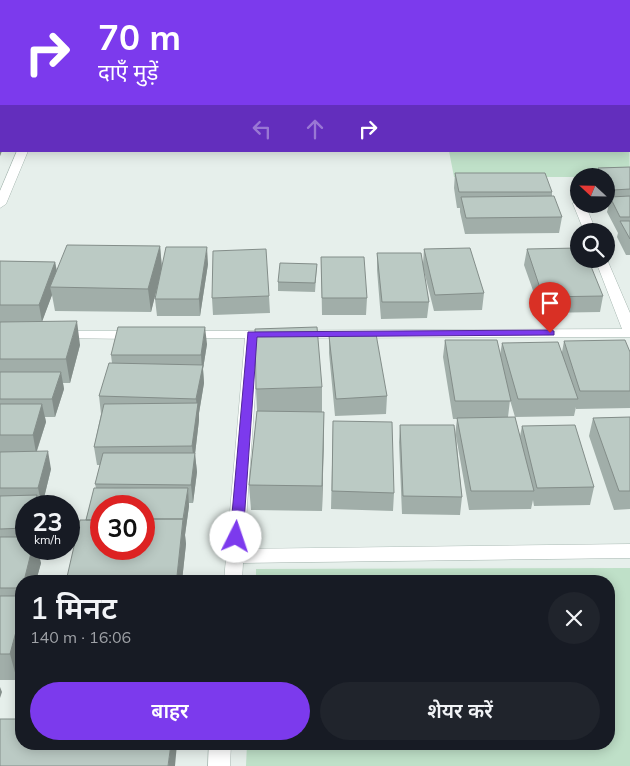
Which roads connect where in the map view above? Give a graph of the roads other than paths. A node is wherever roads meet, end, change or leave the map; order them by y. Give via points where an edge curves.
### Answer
1 (22, 152) edge
2 (5, 182) edge
3 (0, 204) edge
4 (605, 268) edge
5 (630, 332) edge
6 (155, 334) edge
7 (174, 334) edge
8 (252, 334) junction
9 (48, 335) edge
10 (630, 551) edge
11 (235, 556) junction
12 (233, 575) edge
13 (220, 750) edge
14 (219, 766) edge

1 - 2 street
2 - 3 street
4 - 5 street
5 - 8 street
6 - 9 street
7 - 8 street
8 - 11 street
10 - 11 street
11 - 12 street
13 - 14 street

